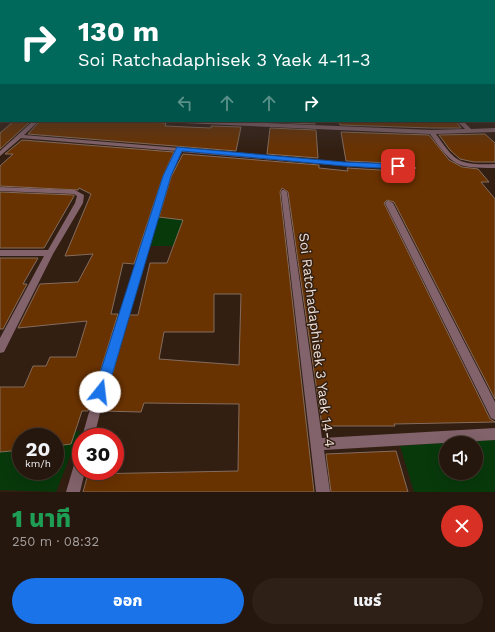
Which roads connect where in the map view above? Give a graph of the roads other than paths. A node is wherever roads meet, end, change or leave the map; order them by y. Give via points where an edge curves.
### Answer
1 (35, 122) edge
2 (206, 122) edge
3 (461, 122) edge
4 (495, 130) edge
5 (470, 131) junction
6 (432, 132) junction
7 (21, 136) junction
8 (180, 149) junction
9 (0, 154) edge
10 (495, 166) edge
11 (412, 168) dead end
12 (0, 189) edge
13 (284, 192) dead end
14 (389, 203) dead end
15 (0, 253) edge
16 (50, 253) junction
17 (0, 348) edge
18 (495, 414) edge
19 (90, 428) edge
20 (495, 434) edge
21 (317, 444) junction
22 (76, 480) edge
23 (73, 492) edge
24 (323, 492) edge

1 - 7 street
2 - 6 street
3 - 5 street
4 - 5 street
5 - 6 street
6 - 10 street via 456,162 468,166
7 - 8 street
7 - 9 street
8 - 11 street
8 - 19 street via 167,176
12 - 16 street via 75,192 81,195 79,203
13 - 21 street, Soi Ratchadaphisek 3 Yaek 14-4
14 - 18 street
15 - 16 street
16 - 17 street
20 - 21 street
21 - 24 street, Soi Ratchadaphisek 3 Yaek 14-4
22 - 23 street

